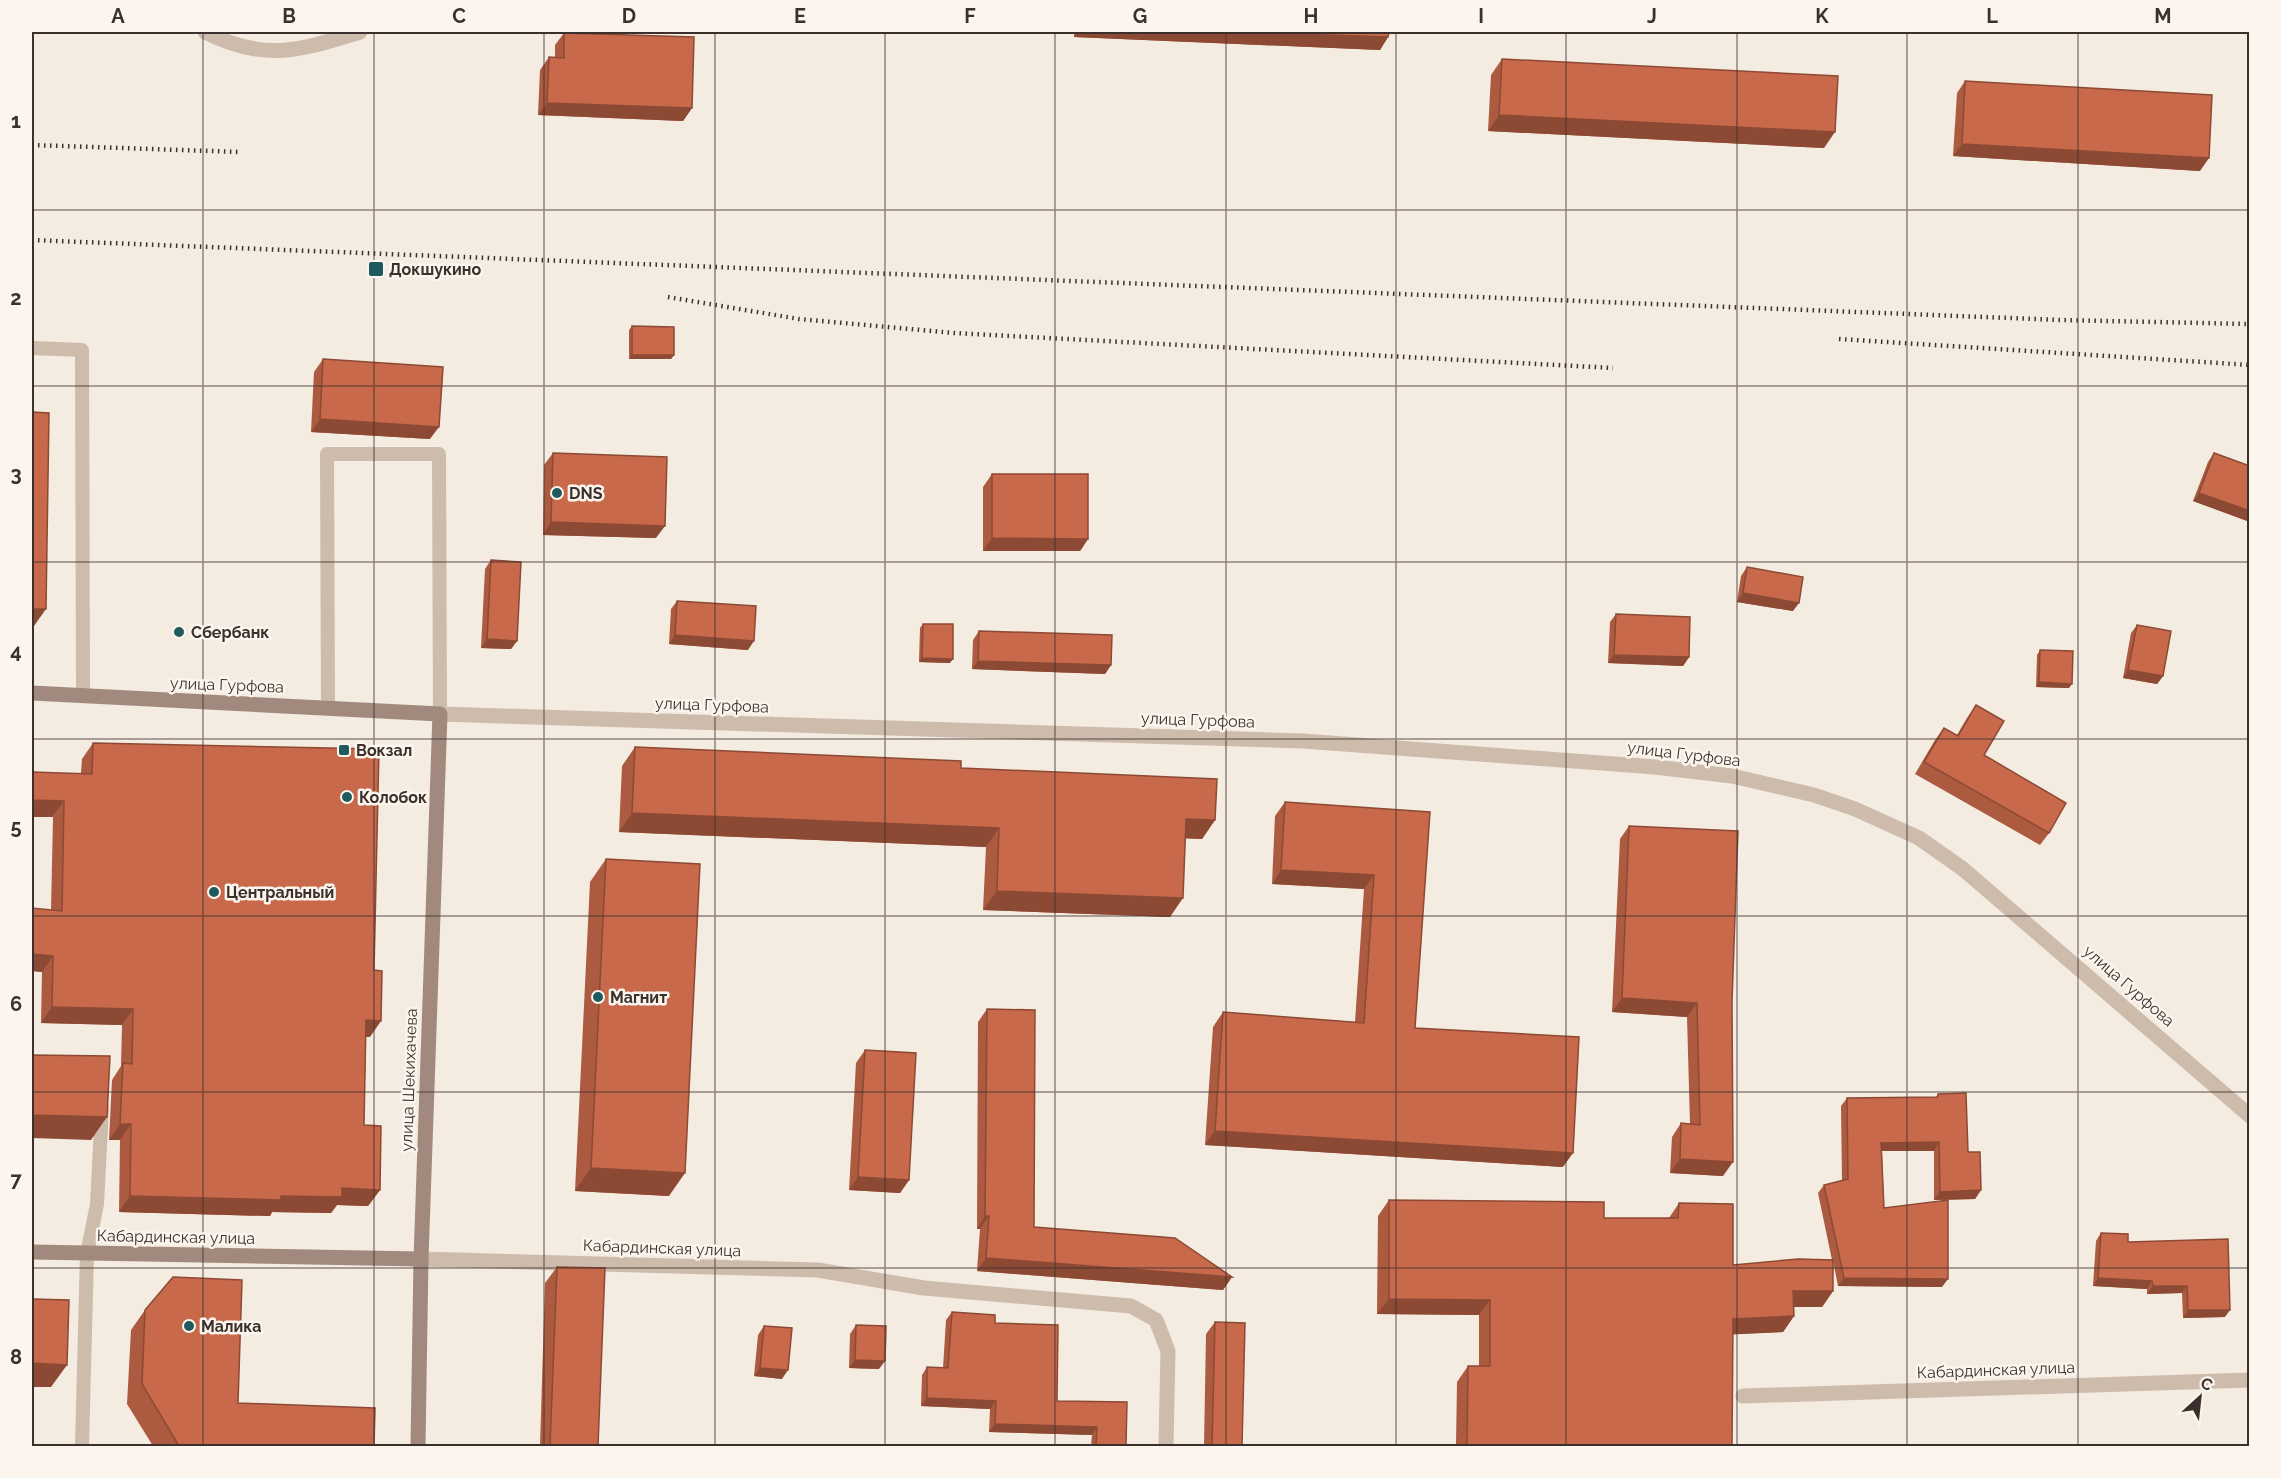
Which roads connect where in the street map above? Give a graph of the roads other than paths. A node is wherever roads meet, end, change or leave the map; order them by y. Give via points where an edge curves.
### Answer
1 (205, 32) edge
2 (360, 32) edge
3 (32, 348) edge
4 (32, 693) edge
5 (83, 696) junction
6 (328, 707) junction
7 (440, 714) junction
8 (102, 1097) edge
9 (2250, 1116) edge
10 (32, 1252) edge
11 (87, 1254) junction
12 (421, 1258) junction
13 (2250, 1380) edge
14 (1743, 1396) dead end
15 (82, 1446) edge
16 (418, 1446) edge
17 (1166, 1446) edge

1 - 2 street via 233,46 264,52 312,46
3 - 5 lane via 82,350
4 - 5 street, улица Гурфова
5 - 6 street, улица Гурфова
6 - 7 street, улица Гурфова
6 - 7 lane via 327,454 439,454
7 - 9 street, улица Гурфова via 1303,741 1732,776 1814,795 1919,838 1963,869
7 - 12 street, улица Шекихачева
8 - 11 lane via 97,1204
10 - 11 street, Кабардинская улица
11 - 12 street, Кабардинская улица
11 - 15 lane
12 - 16 street, улица Шекихачева
12 - 17 street, Кабардинская улица via 818,1270 924,1288 1131,1306 1156,1320 1168,1351
13 - 14 street, Кабардинская улица

